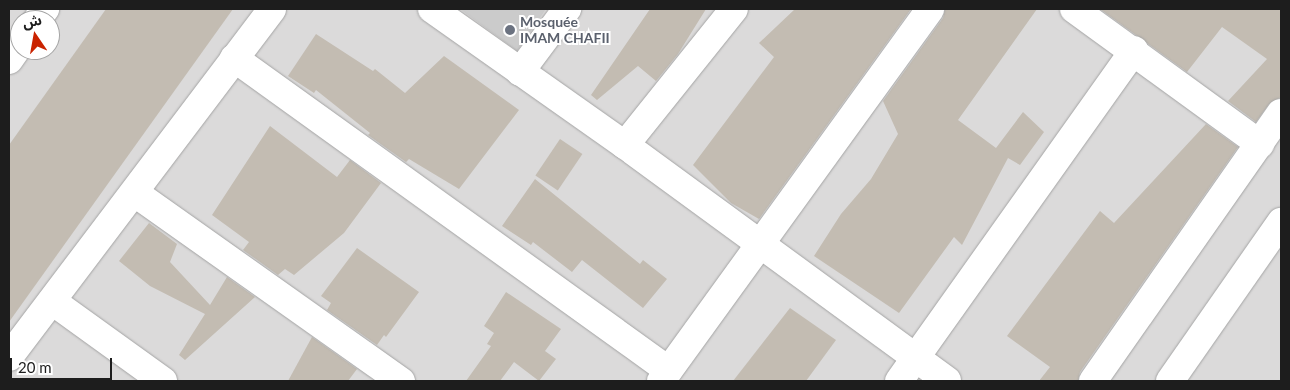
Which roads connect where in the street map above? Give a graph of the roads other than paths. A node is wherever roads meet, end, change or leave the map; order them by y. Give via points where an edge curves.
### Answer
1 (272, 9) edge
2 (432, 9) edge
3 (567, 9) edge
4 (734, 9) edge
5 (930, 9) edge
6 (1074, 9) edge
7 (1134, 50) junction
8 (234, 58) junction
9 (520, 72) junction
10 (1281, 113) edge
11 (1260, 144) junction
12 (625, 145) junction
13 (135, 193) junction
14 (1281, 222) edge
15 (759, 244) junction
16 (52, 301) junction
17 (9, 358) edge
18 (915, 358) junction
19 (665, 376) edge
20 (163, 381) edge
21 (401, 381) edge
22 (898, 381) edge
23 (946, 381) edge
24 (1093, 381) edge
25 (1170, 381) edge

1 - 8 street
2 - 9 street
3 - 9 street
4 - 12 street
5 - 15 street
6 - 7 street
7 - 11 street
7 - 18 street
8 - 13 street
8 - 19 street
9 - 12 street
10 - 11 street
11 - 24 street
12 - 15 street
13 - 16 street
13 - 21 street
14 - 25 street
15 - 18 street
15 - 19 street
16 - 17 street
16 - 20 street
18 - 22 street
18 - 23 street

